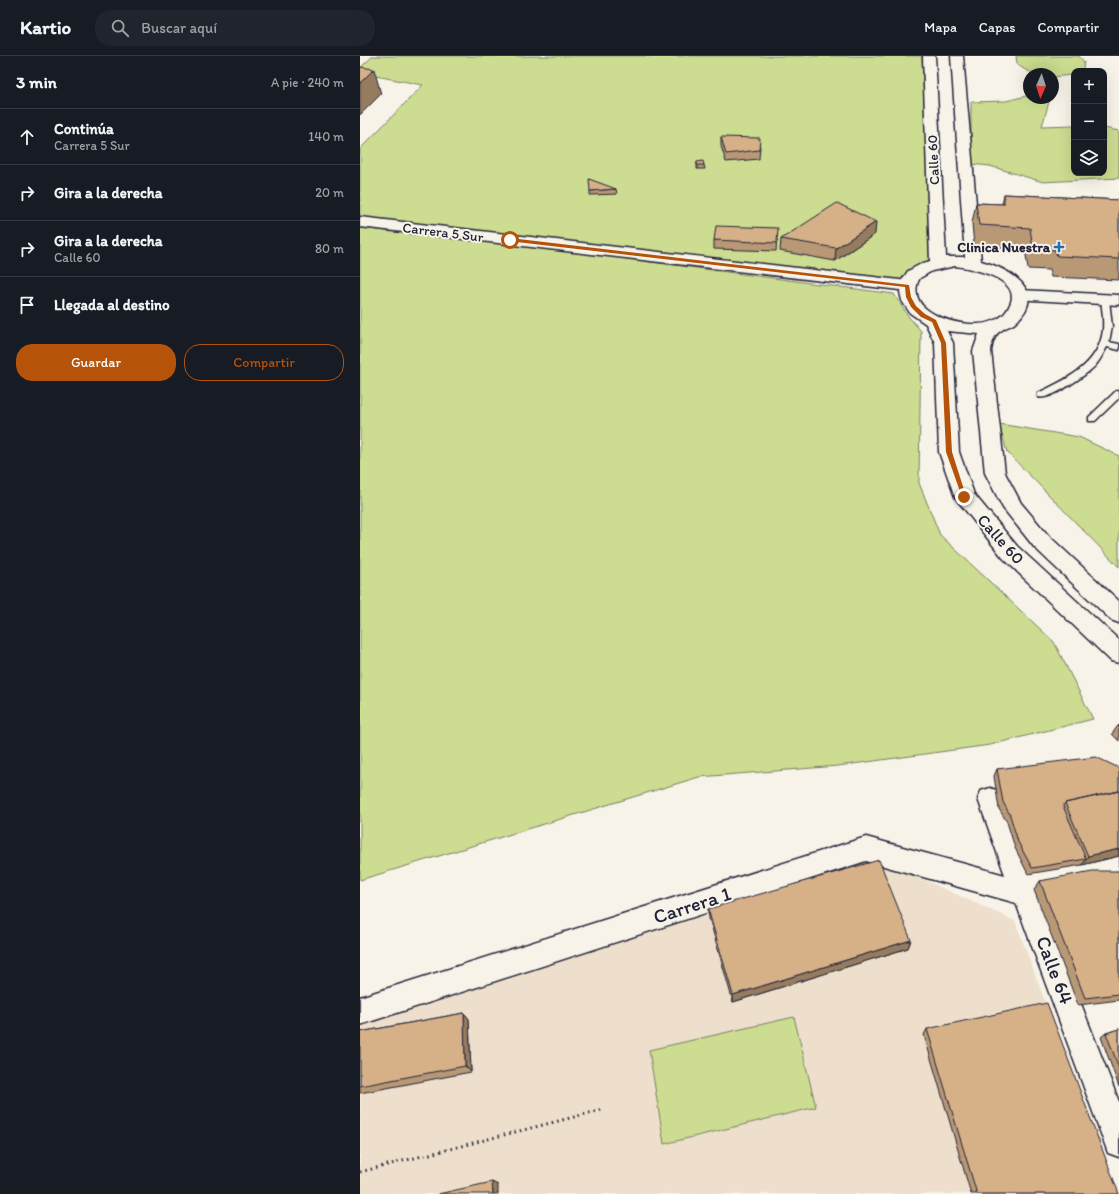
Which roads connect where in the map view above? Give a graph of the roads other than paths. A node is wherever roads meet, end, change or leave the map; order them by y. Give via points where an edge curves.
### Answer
1 (929, 56) edge
2 (956, 56) edge
3 (360, 222) edge
4 (938, 263) junction
5 (972, 263) junction
6 (908, 286) junction
7 (1020, 295) junction
8 (1112, 300) edge
9 (934, 322) junction
10 (994, 326) junction
11 (1104, 344) junction
12 (1119, 347) edge
13 (1119, 393) edge
14 (1041, 395) dead end
15 (1092, 419) dead end
16 (1119, 614) edge
17 (1119, 654) edge
18 (990, 799) dead end
19 (1119, 863) edge
20 (1024, 890) junction
21 (360, 1011) edge
22 (1119, 1142) edge

1 - 4 main road, Calle 60
2 - 5 main road, Calle 60 via 972,209
3 - 6 main road, Carrera 5 Sur
4 - 5 main road
4 - 6 main road via 924,268 913,276
5 - 7 main road via 1003,274 1014,284
6 - 9 main road via 908,297 914,307
7 - 8 main road
7 - 10 main road via 1020,304 1015,313
8 - 11 lane
9 - 10 main road via 964,329
9 - 17 main road, Calle 60 via 944,343 949,452 964,497 1010,552
10 - 16 main road, Calle 60 via 985,338 982,351 996,473 1013,508 1040,541
11 - 12 lane
11 - 14 lane via 1091,365 1081,374 1071,382
13 - 15 lane
18 - 20 main road, Calle 64
19 - 20 main road, Carrera 1
20 - 21 main road, Carrera 1 via 866,849
20 - 22 main road, Calle 64

